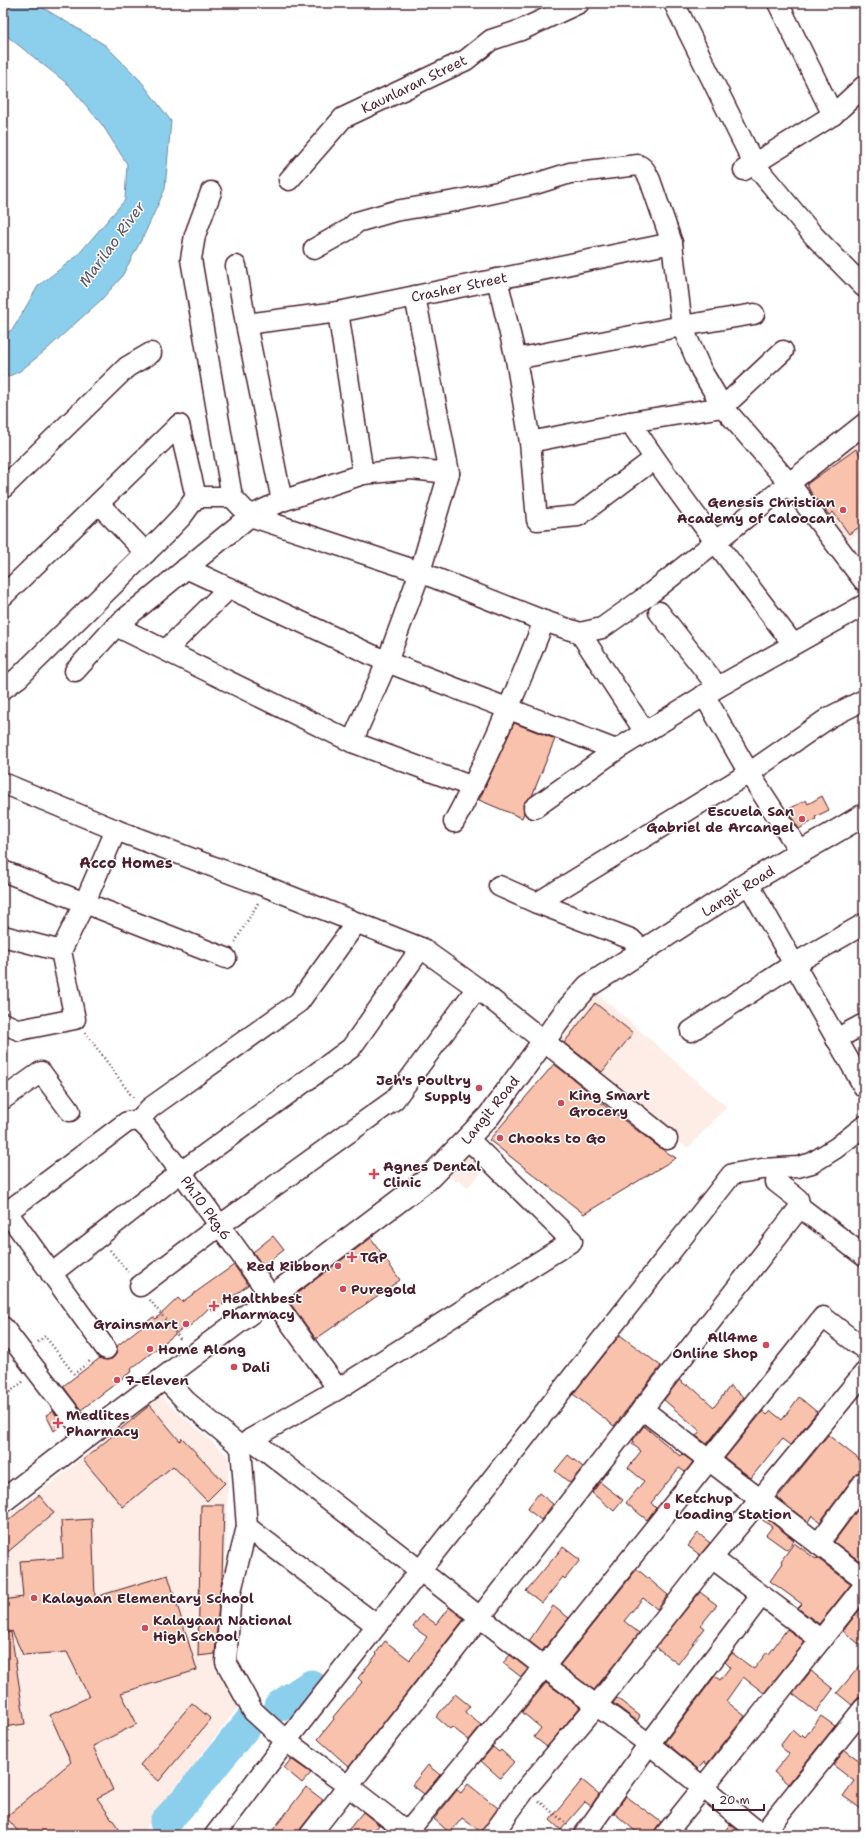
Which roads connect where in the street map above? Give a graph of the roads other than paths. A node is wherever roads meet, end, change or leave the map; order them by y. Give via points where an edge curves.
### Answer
1 (579, 3) edge
2 (674, 3) edge
3 (778, 3) edge
4 (864, 86) edge
5 (833, 115) junction
6 (749, 167) junction
7 (289, 180) dead end
8 (211, 192) dead end
9 (672, 243) junction
10 (314, 249) dead end
11 (236, 266) dead end
12 (497, 279) junction
13 (864, 287) edge
14 (415, 296) junction
15 (338, 312) junction
16 (754, 314) dead end
17 (246, 324) junction
18 (682, 326) junction
19 (783, 351) dead end
20 (151, 353) dead end
21 (516, 359) junction
22 (723, 407) junction
23 (630, 422) junction
24 (864, 424) edge
25 (530, 442) junction
26 (654, 459) junction
27 (449, 473) junction
28 (363, 474) junction
29 (789, 483) junction
30 (3, 488) edge
31 (232, 496) junction
32 (196, 497) junction
33 (282, 500) junction
34 (99, 504) junction
35 (250, 516) junction
36 (716, 542) junction
37 (146, 553) junction
38 (186, 568) junction
39 (420, 572) junction
40 (864, 581) edge
41 (229, 588) junction
42 (3, 596) edge
43 (864, 605) edge
44 (659, 612) dead end
45 (544, 621) junction
46 (116, 626) junction
47 (580, 633) junction
48 (793, 644) junction
49 (166, 650) junction
50 (386, 662) junction
51 (75, 671) dead end
52 (3, 689) edge
53 (711, 691) junction
54 (864, 700) edge
55 (509, 709) junction
56 (645, 732) junction
57 (352, 742) junction
58 (616, 750) junction
59 (749, 773) junction
60 (3, 783) edge
61 (473, 787) junction
62 (534, 808) dead end
63 (864, 815) edge
64 (454, 822) dead end
65 (116, 830) junction
66 (801, 853) junction
67 (3, 871) edge
68 (748, 883) junction
69 (499, 886) dead end
70 (85, 902) junction
71 (537, 903) junction
72 (356, 923) junction
73 (864, 924) edge
74 (3, 936) edge
75 (421, 948) junction
76 (61, 951) junction
77 (643, 951) junction
78 (226, 958) road end
79 (794, 964) junction
80 (476, 988) junction
81 (3, 1023) edge
82 (864, 1024) edge
83 (691, 1030) dead end
84 (836, 1039) junction
85 (543, 1042) junction
86 (864, 1087) edge
87 (3, 1099) edge
88 (70, 1111) dead end
89 (139, 1120) junction
90 (864, 1126) edge
91 (468, 1139) junction
92 (666, 1139) dead end
93 (181, 1172) junction
94 (776, 1182) dead end
95 (800, 1207) junction
96 (5, 1213) edge
97 (219, 1226) junction
98 (864, 1256) edge
99 (51, 1274) junction
100 (140, 1286) road end
101 (272, 1297) junction
102 (3, 1327) edge
103 (106, 1349) dead end
104 (864, 1349) edge
105 (864, 1373) edge
106 (164, 1378) junction
107 (338, 1389) junction
108 (642, 1409) junction
109 (87, 1436) junction
110 (246, 1443) junction
111 (709, 1460) junction
112 (864, 1482) edge
113 (761, 1500) junction
114 (3, 1501) edge
115 (247, 1527) junction
116 (818, 1544) junction
117 (712, 1558) junction
118 (421, 1571) junction
119 (864, 1579) edge
120 (864, 1586) edge
121 (761, 1596) junction
122 (479, 1618) junction
123 (371, 1621) dead end
124 (821, 1640) junction
125 (544, 1667) junction
126 (596, 1706) junction
127 (860, 1721) edge
128 (286, 1741) junction
129 (649, 1744) junction
130 (348, 1786) junction
131 (702, 1788) junction
132 (579, 1832) edge
133 (408, 1834) edge
134 (214, 1835) edge
135 (310, 1835) edge
136 (492, 1835) edge
137 (665, 1835) edge
138 (762, 1835) edge

1 - 7 street, Kaunlaran Street via 521,30 491,40 466,60 343,118
2 - 6 street
3 - 5 street
4 - 5 street
5 - 6 street
6 - 13 street via 819,232
8 - 31 street via 195,235 191,259
9 - 10 street via 650,180 646,171 638,165 570,173 536,184 395,211 357,222
9 - 12 street, Crasher Street
9 - 18 street
11 - 17 street
12 - 14 street, Crasher Street
12 - 21 street
14 - 15 street, Crasher Street
14 - 27 street
15 - 17 street, Crasher Street
15 - 28 street
16 - 18 street
17 - 33 street
18 - 21 street
18 - 22 street via 701,370
19 - 22 street
20 - 30 street via 126,367
21 - 25 street
22 - 23 street
22 - 29 street
23 - 25 street
23 - 26 street
24 - 29 street
25 - 26 street via 537,520 578,516
26 - 36 street
27 - 28 street via 411,469
27 - 39 street
28 - 33 street
29 - 36 street
29 - 40 street
31 - 32 street
31 - 35 street
32 - 34 street via 179,425
32 - 37 street via 183,515
33 - 35 street
34 - 37 street
34 - 42 street
35 - 38 street
35 - 39 street
36 - 47 street via 602,628
36 - 48 street
37 - 52 street via 18,678
38 - 41 street
38 - 46 street
39 - 45 street
39 - 50 street
41 - 49 street
41 - 50 street
43 - 48 street
44 - 53 street
45 - 47 street
45 - 55 street
46 - 49 street
46 - 51 street
47 - 56 street
48 - 53 street
49 - 57 street
50 - 55 street
50 - 57 street
53 - 56 street
53 - 59 street
54 - 59 street via 830,717
55 - 58 street
55 - 61 street
56 - 58 street
57 - 61 street
58 - 62 street
59 - 66 street
59 - 71 street
60 - 65 street
61 - 64 street
63 - 66 main road, Langit Road
65 - 70 street
65 - 72 street
66 - 68 main road, Langit Road
67 - 70 street
68 - 77 main road, Langit Road
68 - 79 street
69 - 71 street
70 - 76 street
70 - 78 street
71 - 77 street via 631,939
72 - 75 street
72 - 89 street via 299,1002 150,1108
73 - 79 street
74 - 76 street
75 - 80 street
75 - 93 street via 351,1048
76 - 81 street via 75,1019 19,1030
77 - 85 main road, Langit Road via 588,986
79 - 83 street
79 - 84 street
80 - 85 street
80 - 97 street via 394,1100
82 - 84 street
84 - 86 street
85 - 91 main road, Langit Road via 489,1116
85 - 92 street
87 - 88 street via 41,1072
89 - 93 street, Ph.10 Pkg.6
89 - 96 street via 127,1122
90 - 118 street via 836,1148 812,1162 798,1167 732,1174
91 - 101 main road, Langit Road via 428,1179
91 - 107 street via 572,1241
93 - 97 street, Ph.10 Pkg.6
93 - 99 street
94 - 95 street via 798,1199
95 - 98 street
95 - 108 street
96 - 99 street
97 - 100 street
97 - 101 street, Ph.10 Pkg.6
99 - 103 street
101 - 106 main road, Langit Road
101 - 107 street, Ph.10 Pkg.6
102 - 109 street
104 - 111 street via 822,1317
105 - 113 street
106 - 109 main road, Langit Road
106 - 110 street via 186,1401
107 - 110 street
108 - 111 street
108 - 122 street
109 - 114 main road, Langit Road
110 - 115 street
110 - 118 street
111 - 113 street
111 - 125 street
112 - 116 street
113 - 116 street
113 - 117 street
115 - 123 street
115 - 128 street via 231,1591 226,1662 253,1711
116 - 119 street
117 - 121 street
117 - 126 street
118 - 122 street
118 - 128 street
120 - 124 street
121 - 124 street
121 - 129 street
122 - 125 street
122 - 130 street
124 - 131 street
125 - 126 street
125 - 133 street
126 - 129 street
126 - 136 street via 525,1790
127 - 138 street
128 - 130 street
128 - 134 street
129 - 131 street
129 - 132 street
130 - 133 street
130 - 135 street
131 - 137 street
131 - 138 street

